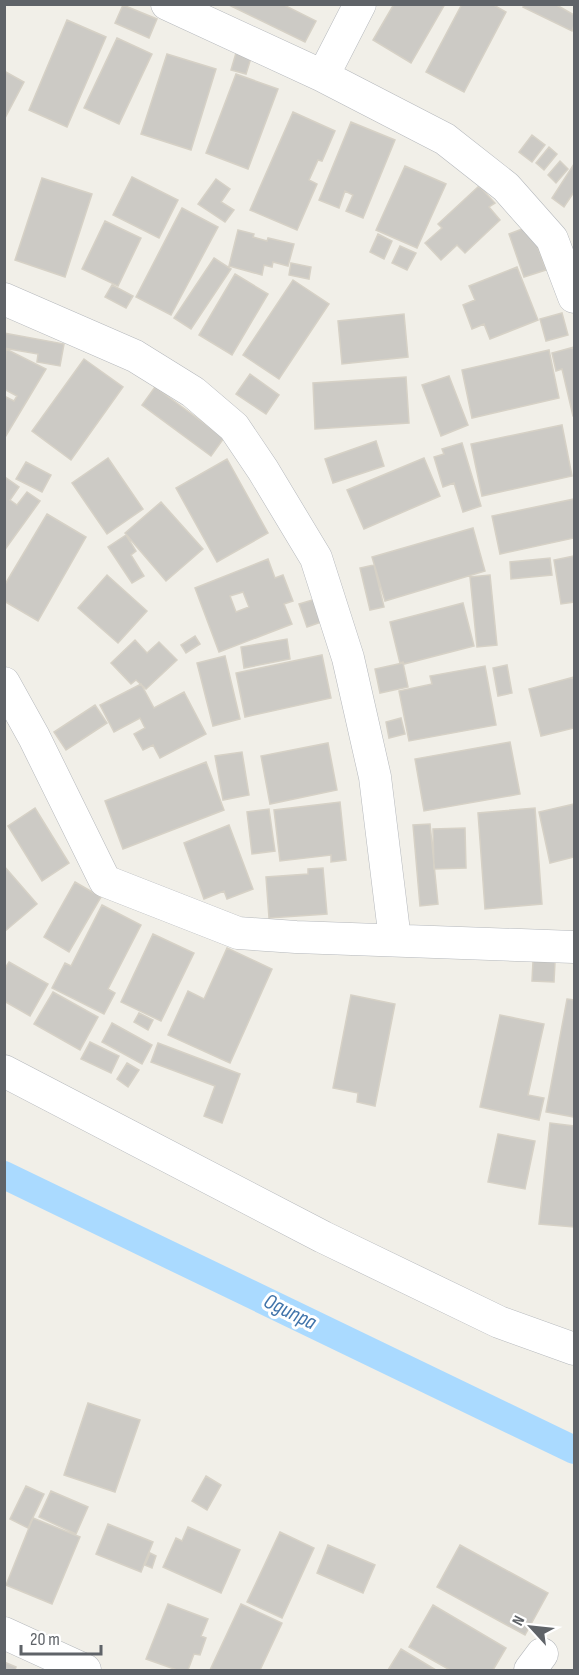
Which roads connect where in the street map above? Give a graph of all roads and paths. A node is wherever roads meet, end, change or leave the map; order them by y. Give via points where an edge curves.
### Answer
1 (166, 4) edge
2 (360, 4) edge
3 (323, 76) junction
4 (574, 297) edge
5 (4, 299) edge
6 (4, 683) edge
7 (395, 940) junction
8 (574, 947) edge
9 (4, 1071) edge
10 (574, 1349) edge
11 (4, 1633) edge
12 (72, 1668) edge

1 - 3 street
2 - 3 street
3 - 4 street via 445,139 506,187 552,240
5 - 7 street via 135,356 193,392 234,427 263,470 316,558 348,658 375,777
6 - 7 street via 105,881 238,933
7 - 8 street
9 - 10 street via 323,1237 499,1322
11 - 12 street

